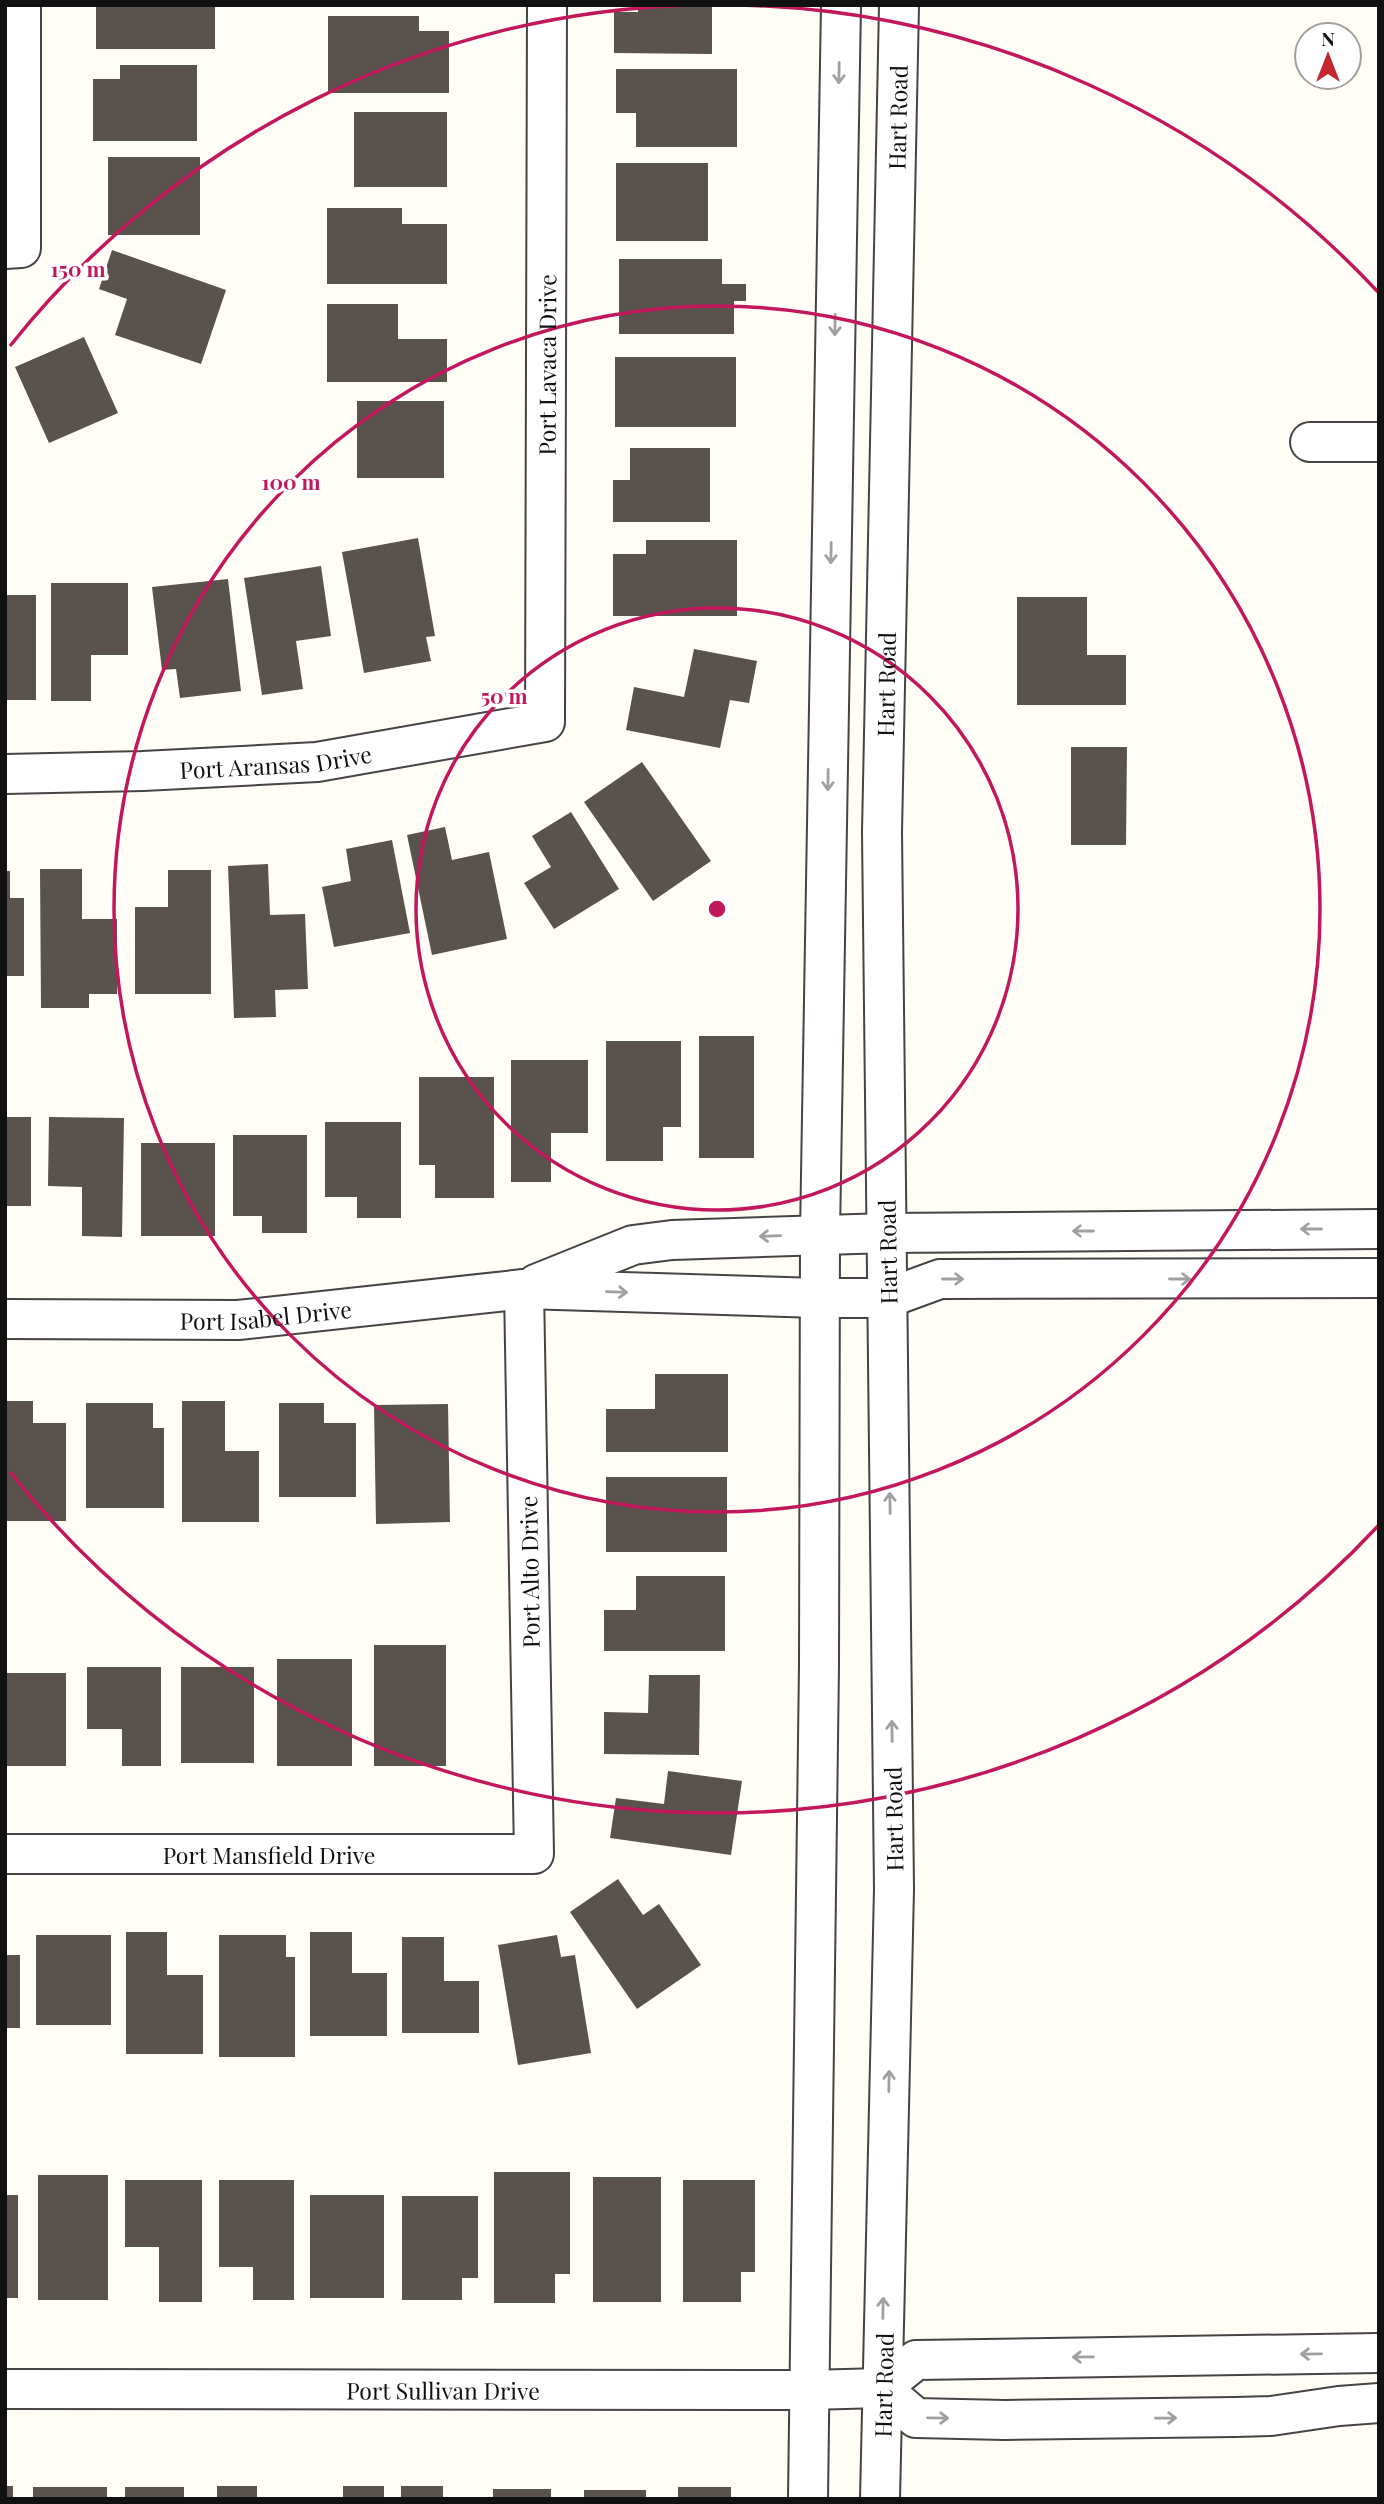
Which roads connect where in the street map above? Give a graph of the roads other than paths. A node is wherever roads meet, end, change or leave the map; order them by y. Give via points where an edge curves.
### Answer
1 (21, 5) edge
2 (547, 5) edge
3 (841, 5) edge
4 (899, 5) edge
5 (13, 248) edge
6 (836, 270) junction
7 (894, 270) junction
8 (1310, 442) dead end
9 (1379, 442) edge
10 (545, 722) joint
11 (5, 774) edge
12 (1379, 1228) edge
13 (887, 1233) junction
14 (820, 1234) junction
15 (1379, 1278) edge
16 (524, 1289) junction
17 (819, 1298) junction
18 (888, 1298) junction
19 (5, 1319) edge
20 (5, 1854) edge
21 (534, 1854) joint
22 (1379, 2353) edge
23 (881, 2388) junction
24 (5, 2389) edge
25 (809, 2390) junction
26 (1379, 2403) edge
27 (808, 2499) edge
28 (880, 2499) edge

1 - 5 street
2 - 10 street, Port Lavaca Drive
3 -> 6 street
4 - 7 street, Hart Road
6 - 7 street
6 -> 14 street
7 - 13 street, Hart Road via 882,832
8 - 9 street
10 - 11 street, Port Aransas Drive via 317,762
12 -> 13 street, Port Isabel Drive
13 - 14 street, Port Isabel Drive
13 - 18 street, Hart Road
14 -> 16 street, Port Isabel Drive via 633,1245
14 - 17 street
18 -> 15 street via 940,1279
16 -> 17 street, Port Isabel Drive
16 - 19 street, Port Isabel Drive via 238,1320
16 - 21 street, Port Alto Drive
17 - 18 street, Port Isabel Drive
17 - 25 street
23 -> 18 street, Hart Road via 894,1889
20 - 21 street, Port Mansfield Drive
22 -> 23 street via 916,2360
23 - 25 street, Port Sullivan Drive
23 -> 26 street via 916,2418 1271,2416
23 - 28 street, Hart Road
24 - 25 street, Port Sullivan Drive
25 - 27 street

